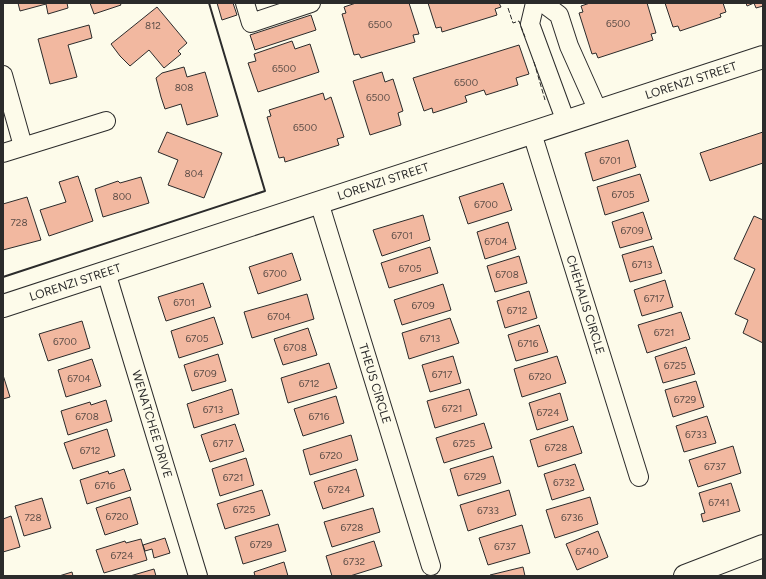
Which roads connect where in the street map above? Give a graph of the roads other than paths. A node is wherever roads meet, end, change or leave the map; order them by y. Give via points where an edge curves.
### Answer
1 (245, 3) edge
2 (311, 3) edge
3 (535, 3) edge
4 (543, 3) edge
5 (763, 57) edge
6 (3, 75) edge
7 (598, 112) junction
8 (106, 121) dead end
9 (566, 122) junction
10 (532, 133) junction
11 (23, 146) junction
12 (3, 153) edge
13 (319, 202) junction
14 (106, 272) junction
15 (3, 306) edge
16 (639, 477) dead end
17 (763, 546) edge
18 (431, 566) dead end
19 (198, 576) edge
20 (685, 576) edge

1 - 2 street via 251,23
3 - 9 street via 530,24
4 - 7 street via 559,15 569,46
5 - 7 street, LORENZI STREET
6 - 11 street
7 - 9 street, LORENZI STREET
8 - 11 street
9 - 10 street, LORENZI STREET
10 - 13 street, LORENZI STREET
10 - 16 street, CHEHALIS CIRCLE
11 - 12 street
13 - 14 street, LORENZI STREET
13 - 18 street, THEUS CIRCLE
14 - 15 street, LORENZI STREET
14 - 19 street, WENATCHEE DRIVE
17 - 20 street

